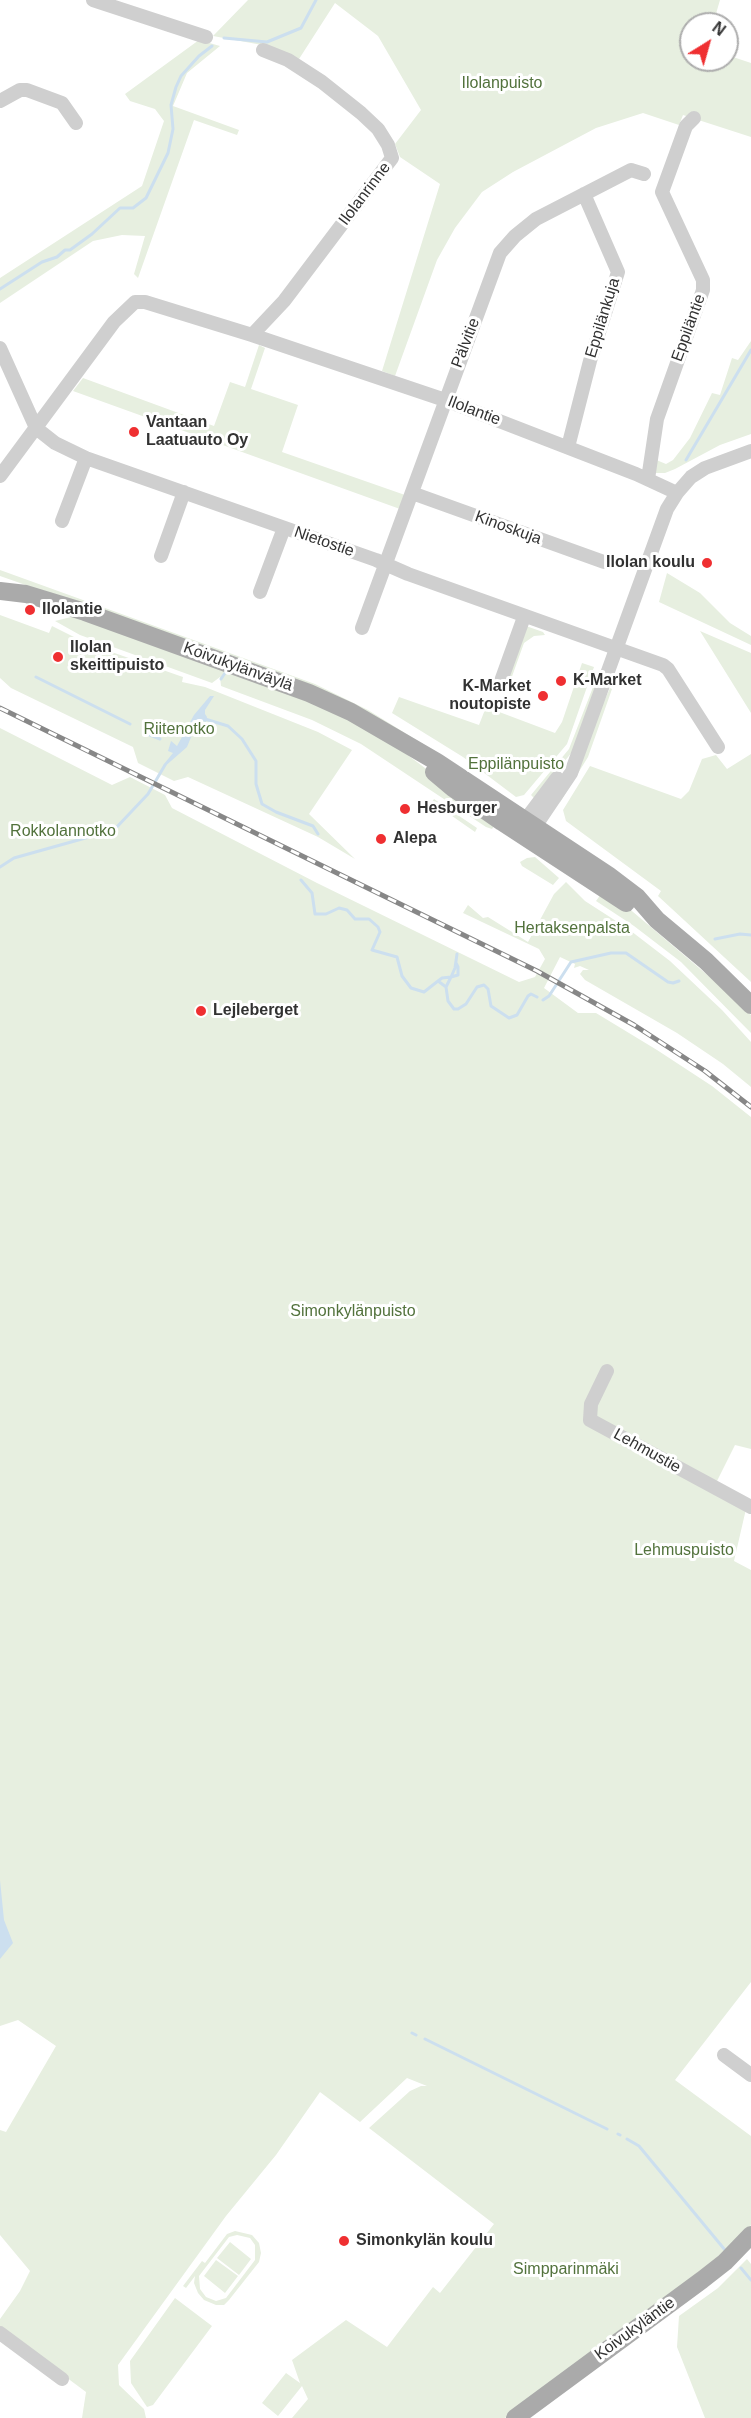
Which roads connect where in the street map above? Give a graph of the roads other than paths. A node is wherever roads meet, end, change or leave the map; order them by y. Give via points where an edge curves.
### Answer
1 (93, 0) edge
2 (206, 38) dead end
3 (263, 50) dead end
4 (0, 101) edge
5 (694, 118) dead end
6 (76, 123) dead end
7 (644, 174) dead end
8 (584, 194) junction
9 (252, 335) junction
10 (0, 348) edge
11 (445, 400) junction
12 (36, 428) junction
13 (568, 447) junction
14 (751, 451) edge
15 (86, 458) junction
16 (0, 476) edge
17 (648, 479) junction
18 (184, 492) junction
19 (412, 493) junction
20 (677, 493) junction
21 (62, 521) dead end
22 (284, 528) junction
23 (161, 556) dead end
24 (604, 562) dead end
25 (386, 565) junction
26 (0, 580) edge
27 (0, 591) edge
28 (260, 592) dead end
29 (27, 594) junction
30 (524, 617) junction
31 (362, 628) dead end
32 (616, 648) junction
33 (501, 681) dead end
34 (718, 747) dead end
35 (527, 829) junction
36 (751, 1005) edge
37 (607, 1371) dead end
38 (751, 1507) edge
39 (724, 2055) dead end
40 (751, 2075) edge
41 (751, 2235) edge
42 (0, 2333) edge
43 (62, 2379) dead end
44 (515, 2418) edge

1 - 2 street
3 - 9 street, Ilolanrinne via 288,60 361,113 378,129 392,158 284,301
4 - 6 street via 27,90 62,103
5 - 17 street, Eppiläntie via 686,126 662,192 703,280 703,290 657,419
7 - 8 street, Pälvitie via 631,170
8 - 11 street, Pälvitie via 536,219 500,253
8 - 13 street, Eppilänkuja via 618,272
9 - 11 street, Ilolantie
9 - 12 street, Ilolantie via 163,306 135,302 114,322
10 - 12 street
11 - 13 street, Ilolantie
11 - 19 street, Pälvitie
12 - 15 street, Nietostie
12 - 16 street, Ilolantie
13 - 17 street, Ilolantie
14 - 20 street via 705,468
15 - 18 street, Nietostie
15 - 21 street
17 - 20 street, Ilolantie
18 - 22 street, Nietostie
18 - 23 street
19 - 24 street, Kinoskuja
19 - 25 street, Pälvitie
20 - 32 street via 667,509
22 - 25 street, Nietostie
22 - 28 street
25 - 30 street, Nietostie
25 - 31 street, Pälvitie
26 - 29 main road, Koivukylänväylä
27 - 29 main road, Koivukylänväylä
29 - 35 main road, Koivukylänväylä via 309,693 351,712 406,746 453,788
30 - 32 street, Nietostie
30 - 33 street
32 - 34 street, Nietostie via 668,669
32 - 35 street via 574,761 564,768
35 - 36 main road, Koivukylänväylä via 632,907 657,920
37 - 38 street, Lehmustie via 591,1404 590,1420
39 - 40 street
41 - 44 main road, Koivukyläntie via 702,2280
42 - 43 street

